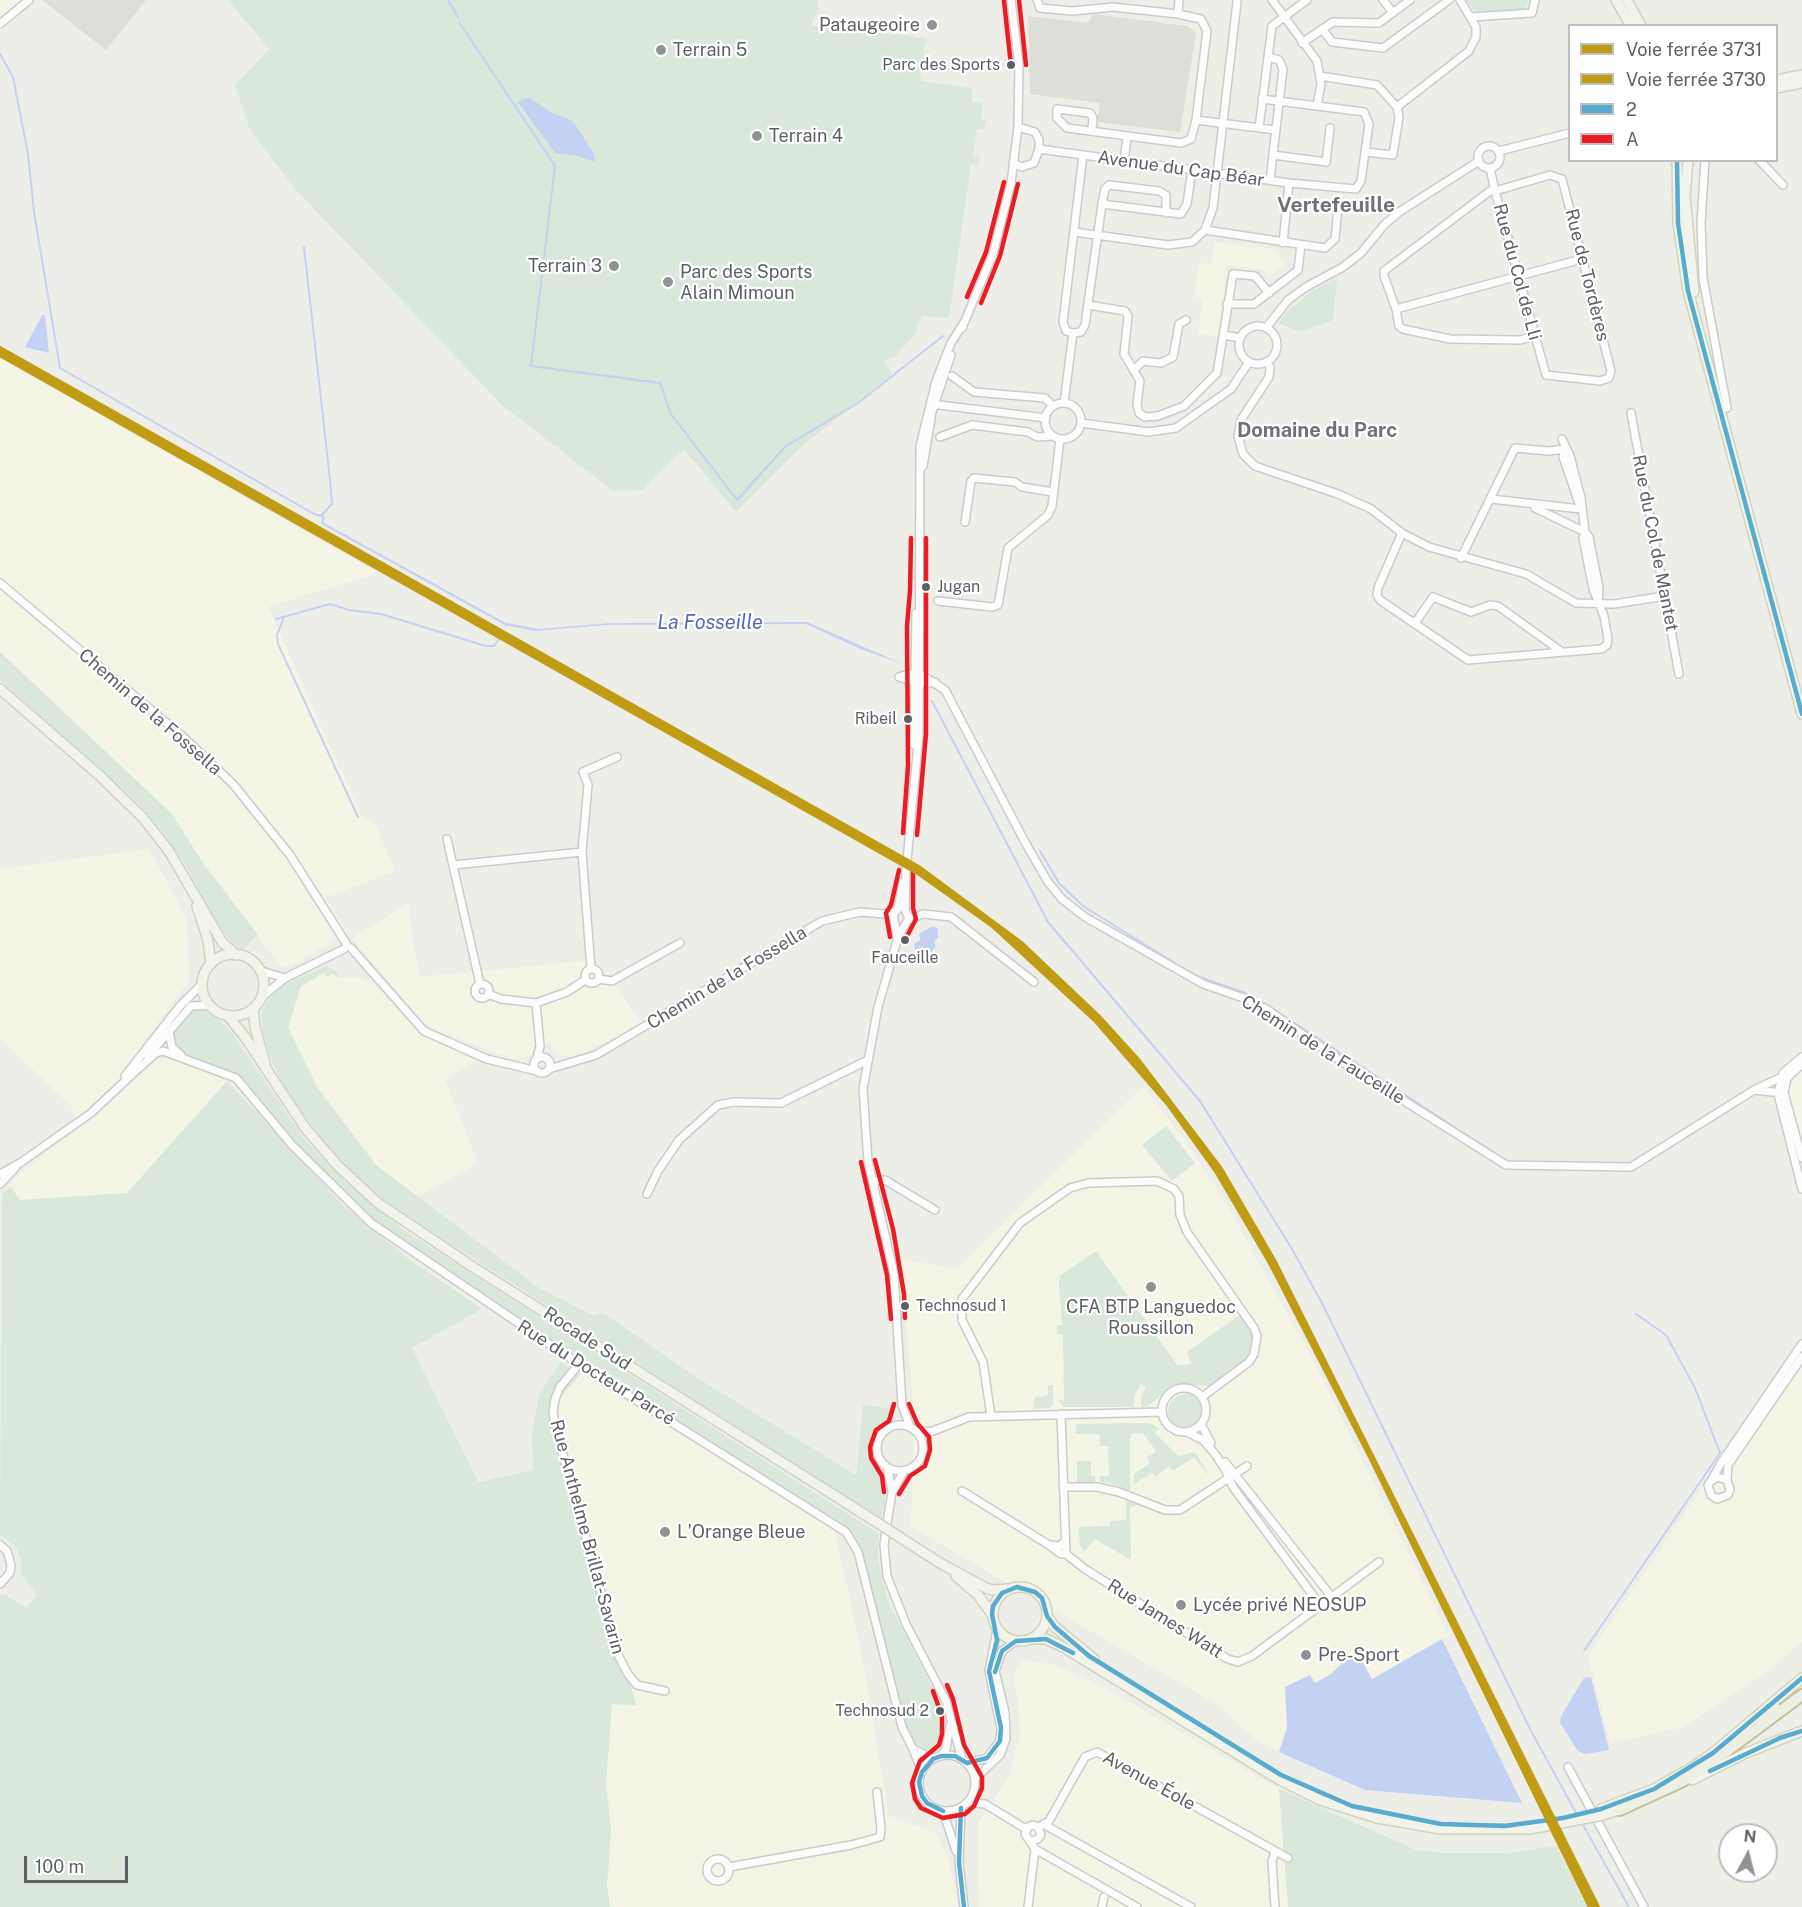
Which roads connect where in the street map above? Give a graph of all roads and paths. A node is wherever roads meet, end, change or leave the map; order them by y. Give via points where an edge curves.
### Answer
1 (28, 0) edge
2 (1011, 0) edge
3 (1037, 0) edge
4 (1081, 0) edge
5 (1179, 0) edge
6 (1272, 0) edge
7 (1307, 0) edge
8 (1383, 0) edge
9 (1410, 0) edge
10 (1449, 0) edge
11 (1460, 0) edge
12 (1534, 0) edge
13 (1616, 0) edge
14 (1627, 0) edge
15 (1237, 1) edge
16 (1080, 9) junction
17 (1178, 14) junction
18 (1393, 14) junction
19 (1283, 17) junction
20 (1471, 17) junction
21 (0, 24) edge
22 (1629, 24) edge
23 (1640, 24) edge
24 (1322, 29) junction
25 (1302, 43) junction
26 (1268, 57) junction
27 (1802, 75) edge
28 (1320, 76) junction
29 (1778, 80) edge
30 (1802, 82) edge
31 (1778, 88) edge
32 (1262, 99) junction
33 (1280, 100) junction
34 (1317, 106) junction
35 (1397, 107) junction
36 (1196, 120) junction
37 (1222, 124) junction
38 (1018, 127) junction
39 (1259, 128) junction
40 (1330, 128) dead end
41 (1276, 130) junction
42 (1092, 131) junction
43 (1568, 133) edge
44 (1128, 137) junction
45 (1039, 149) junction
46 (1365, 152) junction
47 (1500, 152) junction
48 (1273, 155) junction
49 (1083, 156) junction
50 (1124, 161) junction
51 (1479, 161) junction
52 (1677, 162) edge
53 (1688, 162) edge
54 (1705, 162) edge
55 (1761, 162) edge
56 (1013, 163) junction
57 (1490, 168) junction
58 (1192, 170) junction
59 (1216, 174) junction
60 (1270, 180) junction
61 (1289, 183) junction
62 (1783, 185) dead end
63 (1495, 189) junction
64 (1102, 204) junction
65 (1338, 208) dead end
66 (1166, 213) junction
67 (1205, 230) junction
68 (1074, 232) junction
69 (1097, 236) junction
70 (1283, 243) junction
71 (1301, 245) junction
72 (1582, 259) junction
73 (1518, 275) junction
74 (1269, 292) junction
75 (1227, 304) junction
76 (1088, 305) junction
77 (1396, 309) junction
78 (1186, 321) dead end
79 (1266, 328) junction
80 (1073, 333) junction
81 (1224, 335) junction
82 (1535, 336) junction
83 (1700, 337) junction
84 (1240, 338) junction
85 (1249, 362) junction
86 (1266, 362) junction
87 (1135, 369) junction
88 (1546, 375) joint
89 (952, 376) dead end
90 (932, 404) junction
91 (1064, 404) junction
92 (1053, 406) junction
93 (1727, 408) dead end
94 (1630, 412) dead end
95 (1046, 418) junction
96 (1081, 423) junction
97 (940, 437) dead end
98 (1057, 438) junction
99 (1562, 439) dead end
100 (1565, 449) junction
101 (1053, 492) junction
102 (1491, 499) junction
103 (1530, 505) junction
104 (1581, 509) junction
105 (965, 522) dead end
106 (1585, 532) junction
107 (1402, 533) junction
108 (1461, 558) junction
109 (0, 583) edge
110 (1665, 596) junction
111 (938, 601) dead end
112 (1598, 603) junction
113 (1415, 623) junction
114 (1562, 652) junction
115 (917, 674) junction
116 (1679, 674) dead end
117 (935, 682) junction
118 (917, 683) junction
119 (0, 688) edge
120 (1802, 714) edge
121 (617, 757) dead end
122 (447, 839) dead end
123 (582, 852) junction
124 (453, 865) junction
125 (191, 890) junction
126 (884, 914) junction
127 (903, 915) junction
128 (895, 922) junction
129 (898, 937) junction
130 (680, 943) dead end
131 (347, 947) junction
132 (236, 955) junction
133 (211, 964) junction
134 (591, 969) junction
135 (261, 971) junction
136 (285, 978) junction
137 (598, 979) junction
138 (585, 980) junction
139 (1034, 982) dead end
140 (202, 984) junction
141 (480, 984) junction
142 (488, 994) junction
143 (263, 996) junction
144 (536, 1003) junction
145 (209, 1005) junction
146 (180, 1006) junction
147 (253, 1009) junction
148 (228, 1016) junction
149 (169, 1032) junction
150 (159, 1041) junction
151 (540, 1046) junction
152 (163, 1051) junction
153 (1802, 1057) edge
154 (184, 1058) junction
155 (548, 1059) junction
156 (536, 1060) junction
157 (866, 1061) junction
158 (575, 1062) junction
159 (1802, 1064) edge
160 (517, 1067) junction
161 (138, 1069) junction
162 (549, 1069) junction
163 (537, 1071) junction
164 (269, 1074) junction
165 (1784, 1078) junction
166 (114, 1090) junction
167 (1754, 1090) junction
168 (1781, 1093) junction
169 (1802, 1158) edge
170 (20, 1163) junction
171 (0, 1174) edge
172 (873, 1181) junction
173 (0, 1184) edge
174 (1802, 1189) edge
175 (647, 1194) dead end
176 (935, 1210) dead end
177 (1802, 1344) edge
178 (1802, 1357) edge
179 (579, 1364) junction
180 (1202, 1397) junction
181 (902, 1405) junction
182 (1162, 1412) junction
183 (1061, 1414) junction
184 (991, 1416) junction
185 (1201, 1424) junction
186 (895, 1426) junction
187 (910, 1427) junction
188 (933, 1431) junction
189 (917, 1432) junction
190 (1187, 1432) junction
191 (923, 1444) junction
192 (1247, 1466) dead end
193 (887, 1467) junction
194 (904, 1471) junction
195 (1237, 1474) junction
196 (1229, 1478) junction
197 (1711, 1480) junction
198 (1727, 1480) junction
199 (1063, 1487) junction
200 (962, 1491) dead end
201 (892, 1492) junction
202 (1064, 1542) junction
203 (0, 1545) edge
204 (1049, 1545) junction
205 (1066, 1554) junction
206 (1380, 1562) dead end
207 (940, 1563) junction
208 (0, 1584) edge
209 (1008, 1589) junction
210 (1331, 1596) junction
211 (1320, 1605) junction
212 (992, 1614) junction
213 (1047, 1616) junction
214 (997, 1630) junction
215 (1031, 1639) junction
216 (1016, 1641) junction
217 (1802, 1678) edge
218 (1802, 1687) edge
219 (665, 1691) dead end
220 (1802, 1695) edge
221 (950, 1715) junction
222 (1758, 1717) junction
223 (1802, 1731) edge
224 (913, 1749) junction
225 (941, 1756) junction
226 (933, 1759) junction
227 (964, 1761) junction
228 (1568, 1767) dead end
229 (922, 1772) junction
230 (975, 1779) junction
231 (975, 1788) junction
232 (877, 1792) dead end
233 (968, 1802) junction
234 (985, 1804) junction
235 (961, 1808) junction
236 (1620, 1810) junction
237 (943, 1811) junction
238 (1602, 1812) junction
239 (1042, 1826) junction
240 (1530, 1826) junction
241 (1026, 1829) junction
242 (1031, 1841) junction
243 (1035, 1849) junction
244 (1275, 1852) junction
245 (1288, 1858) dead end
246 (959, 1862) junction
247 (729, 1867) dead end
248 (1104, 1897) dead end
249 (963, 1907) edge
250 (1028, 1907) edge
251 (1102, 1907) edge
252 (1137, 1907) edge
253 (1191, 1907) edge
254 (1275, 1907) edge
255 (1644, 1907) edge

1 - 21 street
2 - 38 street via 1019,66
3 - 16 street via 1040,8
4 - 16 street
5 - 17 street
6 - 19 street
7 - 19 street
8 - 18 street
9 - 18 street
10 - 24 street via 1383,48 1332,42
11 - 20 street
12 - 20 street via 1532,13
13 - 22 main road
14 - 23 main road
15 - 37 street
16 - 17 street via 1113,7
17 - 36 street via 1201,20 1207,31
18 - 24 street via 1379,23 1333,22
19 - 25 street
19 - 26 street via 1272,26
20 - 35 street via 1476,37 1469,51
24 - 25 street
25 - 28 street via 1317,61
26 - 32 street
26 - 33 street via 1279,60 1283,69
27 - 29 main road
28 - 34 street
28 - 35 street via 1377,85
30 - 31 main road
32 - 33 street, Avenue du Cap Béar
32 - 39 street
33 - 34 street, Avenue du Cap Béar
33 - 41 street
34 - 46 street, Avenue du Cap Béar via 1364,112 1369,124
35 - 46 street via 1393,155
36 - 37 street
36 - 44 street via 1194,134 1186,142
37 - 39 street
37 - 59 street
38 - 45 street via 1035,132
38 - 56 street
39 - 41 street
40 - 48 street via 1326,162
41 - 48 street
42 - 42 street via 1090,113 1058,109 1057,118 1063,126
42 - 44 street
43 - 47 street
44 - 50 street
45 - 49 street, Avenue du Cap Béar
45 - 56 street via 1034,164 1022,167
46 - 61 street, Avenue du Cap Béar via 1356,189
47 - 51 street via 1492,146 1484,147 1479,151
47 - 57 street via 1499,162
48 - 60 street
49 - 50 street, Avenue du Cap Béar
49 - 68 street
50 - 58 street, Avenue du Cap Béar
51 - 57 street
51 - 79 street via 1399,212 1361,253 1288,300
52 - 83 main road via 1678,223
53 - 83 main road via 1685,196
54 - 93 street via 1703,278
55 - 62 street
56 - 90 street via 993,254 942,363
57 - 63 street, Rue du Col de Lli
58 - 59 street, Avenue du Cap Béar
58 - 66 street via 1184,211
59 - 60 street, Avenue du Cap Béar
59 - 67 street via 1213,208
60 - 61 street, Avenue du Cap Béar
61 - 70 street
63 - 72 street, Rue de Tordères via 1551,175 1562,178
63 - 73 street, Rue du Col de Lli
63 - 77 street via 1384,271
64 - 66 street
64 - 66 street via 1109,185 1159,191 1167,195
64 - 69 street
65 - 71 street via 1335,239 1330,246
67 - 69 street via 1192,242 1181,245
67 - 70 street
68 - 69 street
68 - 80 street via 1062,322 1066,331
69 - 76 street
70 - 71 street
71 - 74 street via 1298,270
72 - 73 street
72 - 88 street, Rue de Tordères via 1611,371 1609,378 1600,381
73 - 77 street
73 - 82 street, Rue du Col de Lli
74 - 75 street via 1249,306
74 - 75 street via 1255,276 1233,274
75 - 81 street
76 - 80 street via 1084,329
76 - 87 street via 1125,311 1128,316 1124,354
77 - 82 street via 1403,329 1450,339 1520,340
78 - 87 street via 1179,324 1173,357 1161,363 1143,361
79 - 84 street via 1252,327
79 - 86 street via 1277,343 1274,355
80 - 91 street
81 - 84 street
81 - 87 street via 1213,381 1171,413 1145,417 1139,412 1140,381
82 - 88 street, Rue du Col de Lli
83 - 120 main road
84 - 85 street via 1239,350
85 - 86 street
85 - 96 street via 1231,389 1176,428 1149,432
86 - 107 street via 1269,377 1241,420 1238,436 1243,454 1255,466 1323,488 1371,509
89 - 92 street via 974,392 1045,398
90 - 95 street
90 - 115 street via 920,446
91 - 92 street
91 - 96 street via 1077,410
92 - 95 street
94 - 110 street, Rue du Col de Mantet
95 - 98 street via 1047,428
96 - 98 street via 1072,437
97 - 98 street via 972,425 1028,432 1037,438
98 - 101 street
99 - 100 street
100 - 102 street via 1515,448
100 - 104 street via 1573,466
101 - 105 street via 1015,482 974,478
101 - 111 street via 1048,515 1005,554 998,605
102 - 103 street
102 - 108 street
103 - 104 street
103 - 106 street
104 - 106 street
106 - 112 street via 1599,588
107 - 108 street
107 - 113 street via 1377,595
108 - 112 street via 1526,574 1576,603
109 - 131 street, Chemin de la Fossella via 181,735 232,784 290,855
110 - 112 street
110 - 116 street, Rue du Col de Mantet
112 - 114 street via 1604,616 1607,645 1601,649
113 - 114 street via 1468,660
113 - 114 street via 1434,597 1471,612 1498,606
115 - 117 street, Chemin de la Fauceille
115 - 118 street
115 - 118 street via 898,677
117 - 118 street
117 - 167 street, Chemin de la Fauceille via 945,690 1026,844 1062,899 1085,917 1190,977 1268,1011 1506,1165 1631,1167
118 - 127 street via 916,766
119 - 125 main road via 143,818 169,850
121 - 123 street via 583,772 588,785
122 - 124 street
123 - 124 street
123 - 134 street
124 - 141 street
125 - 132 main road via 222,942
125 - 133 main road via 208,941
126 - 127 street, Chemin de la Fossella
126 - 128 street
126 - 158 street, Chemin de la Fossella via 860,912 822,921 596,1055
127 - 128 street
127 - 129 street
127 - 139 street via 951,917
128 - 129 street
129 - 157 street
130 - 137 street via 612,981
131 - 136 street
131 - 160 street, Chemin de la Fossella via 424,1030 487,1059
132 - 133 main road via 223,956
132 - 135 main road via 250,959
133 - 140 main road
134 - 137 street via 598,972
134 - 138 street via 585,973
135 - 136 street
135 - 143 main road
136 - 143 street
137 - 138 street via 593,983
138 - 144 street via 567,992
140 - 145 main road
140 - 146 street
141 - 142 street via 488,988
141 - 142 street via 474,990 476,997 483,999
142 - 144 street
143 - 147 main road
144 - 151 street
145 - 148 main road
145 - 149 street via 191,1006
146 - 150 street
146 - 166 street
147 - 148 main road via 243,1015
147 - 164 main road
148 - 164 main road, Rocade Sud
149 - 150 street
149 - 154 street via 172,1047
150 - 152 street
150 - 161 street
151 - 155 street
151 - 156 street
152 - 154 street, Rue du Docteur Parcé
152 - 161 street
153 - 165 street
154 - 179 street, Rue du Docteur Parcé via 236,1078 292,1145 371,1222
155 - 156 street, Chemin de la Fossella
155 - 158 street, Chemin de la Fossella
155 - 162 street
156 - 160 street
156 - 163 street
157 - 172 street via 864,1136
157 - 175 street via 781,1103 718,1105 679,1140
158 - 162 street, Chemin de la Fossella
159 - 165 street, Chemin de la Fauceille
160 - 163 street, Chemin de la Fossella
161 - 166 street
162 - 163 street, Chemin de la Fossella
164 - 207 main road, Rocade Sud, bridge via 314,1139 378,1203 472,1267
165 - 167 street, Chemin de la Fauceille
165 - 168 street
166 - 170 street
167 - 168 street
168 - 169 street
168 - 174 street
170 - 171 street
170 - 173 street
172 - 176 street via 885,1180
172 - 181 street via 894,1274
177 - 197 street
178 - 198 street via 1728,1465
179 - 219 street, Rue Anthelme Brillat-Savarin via 555,1399 555,1426 620,1657 637,1685
179 - 224 street, Rue du Docteur Parcé via 846,1532 858,1552 902,1727
180 - 182 street via 1187,1388 1177,1389 1166,1398
180 - 184 street via 1250,1362 1257,1336 1254,1328 1187,1232 1174,1189 1157,1181 1088,1183 1070,1188 1020,1223 962,1299 962,1320 983,1362
180 - 185 street via 1206,1408
181 - 186 street
181 - 187 street
182 - 183 street
182 - 190 street via 1171,1427
183 - 184 street
183 - 199 street
184 - 188 street via 969,1417
185 - 190 street
185 - 195 street via 1206,1437
186 - 187 street
186 - 193 street via 878,1440 878,1455
187 - 189 street
188 - 189 street
188 - 191 street
189 - 191 street
190 - 196 street via 1203,1440
191 - 194 street via 919,1462
192 - 195 street
193 - 194 street
193 - 201 street
194 - 201 street
195 - 196 street
195 - 210 street
196 - 199 street via 1180,1510 1172,1511 1097,1487
196 - 211 street
197 - 198 street
197 - 198 street via 1708,1491 1717,1499 1728,1494
199 - 202 street
200 - 204 street
201 - 221 street via 884,1545 886,1576
202 - 204 street via 1060,1546
202 - 205 street
203 - 208 street via 7,1551 11,1566 6,1580
204 - 205 street
205 - 211 street, Rue James Watt via 1152,1612 1238,1662 1252,1656
206 - 210 street, Rue James Watt
207 - 209 main road, Rocade Sud via 991,1590
207 - 212 main road, Rocade Sud via 969,1587
209 - 212 main road via 997,1599
209 - 213 main road via 1035,1592 1046,1607
210 - 211 street, Rue James Watt
212 - 214 main road
213 - 215 main road via 1042,1630
213 - 240 main road via 1089,1656 1233,1747 1323,1795 1378,1813 1441,1824
214 - 216 main road
214 - 227 street via 989,1671 1000,1717 999,1742 987,1758
215 - 216 main road
215 - 240 main road via 1046,1639 1063,1647 1278,1779 1330,1804 1377,1818 1441,1829
216 - 230 street via 1002,1651 995,1671 1007,1719 1006,1739 1000,1755
217 - 222 main road
218 - 222 highway
220 - 236 highway via 1708,1765
221 - 225 street via 951,1735
221 - 227 street
222 - 238 main road via 1693,1767
223 - 236 main road
224 - 226 street
224 - 229 street, Rue du Docteur Parcé
225 - 226 street
225 - 227 street
226 - 229 street
227 - 230 street
228 - 255 street
229 - 237 street via 922,1796
230 - 231 street
231 - 233 street
231 - 234 street
232 - 247 street via 880,1837
233 - 234 street
233 - 235 street
234 - 241 street
235 - 237 street
235 - 246 street
236 - 238 main road
237 - 246 street
238 - 240 main road, bridge
239 - 241 street
239 - 242 street via 1040,1837
239 - 244 street, Avenue Éole via 1085,1756 1096,1752
239 - 253 street
241 - 242 street via 1025,1836
242 - 243 street
243 - 250 street
243 - 252 street
244 - 245 street, Avenue Éole
244 - 254 street
246 - 249 street
248 - 251 street

